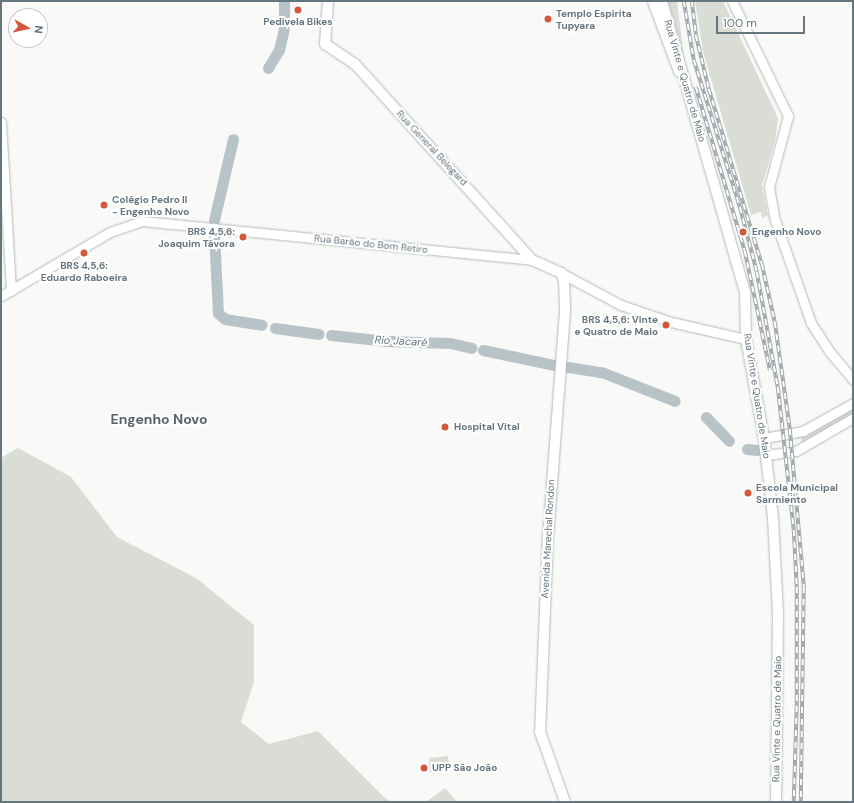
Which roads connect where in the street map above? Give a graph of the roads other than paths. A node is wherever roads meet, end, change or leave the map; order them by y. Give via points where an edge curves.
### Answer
1 (328, 1) edge
2 (652, 1) edge
3 (662, 1) edge
4 (732, 1) edge
5 (691, 104) junction
6 (1, 122) edge
7 (3, 167) edge
8 (532, 260) junction
9 (561, 273) junction
10 (11, 291) junction
11 (1, 296) edge
12 (746, 339) junction
13 (853, 380) edge
14 (853, 403) edge
15 (853, 418) edge
16 (764, 438) junction
17 (767, 455) junction
18 (564, 802) edge
19 (776, 802) edge

1 - 8 main road, Rua General Belegard via 325,44 355,64
2 - 5 main road via 666,45
3 - 5 main road, Rua Vinte e Quatro de Maio
4 - 13 main road via 788,116 769,187 775,220 811,323 829,351
5 - 12 main road, Rua Vinte e Quatro de Maio via 745,292
6 - 7 main road
7 - 10 main road
8 - 9 main road, Rua Barão do Bom Retiro
8 - 10 main road, Rua Barão do Bom Retiro via 142,221 110,232
9 - 12 main road, Rua Barão do Bom Retiro via 621,305 671,322
9 - 18 main road, Avenida Marechal Rondon via 566,293 548,535 540,732
10 - 11 main road, Rua Barão do Bom Retiro
12 - 16 main road, Rua Vinte e Quatro de Maio
14 - 16 main road via 803,431
15 - 17 main road via 796,450
16 - 17 main road, Rua Vinte e Quatro de Maio
17 - 19 main road, Rua Vinte e Quatro de Maio via 778,600

